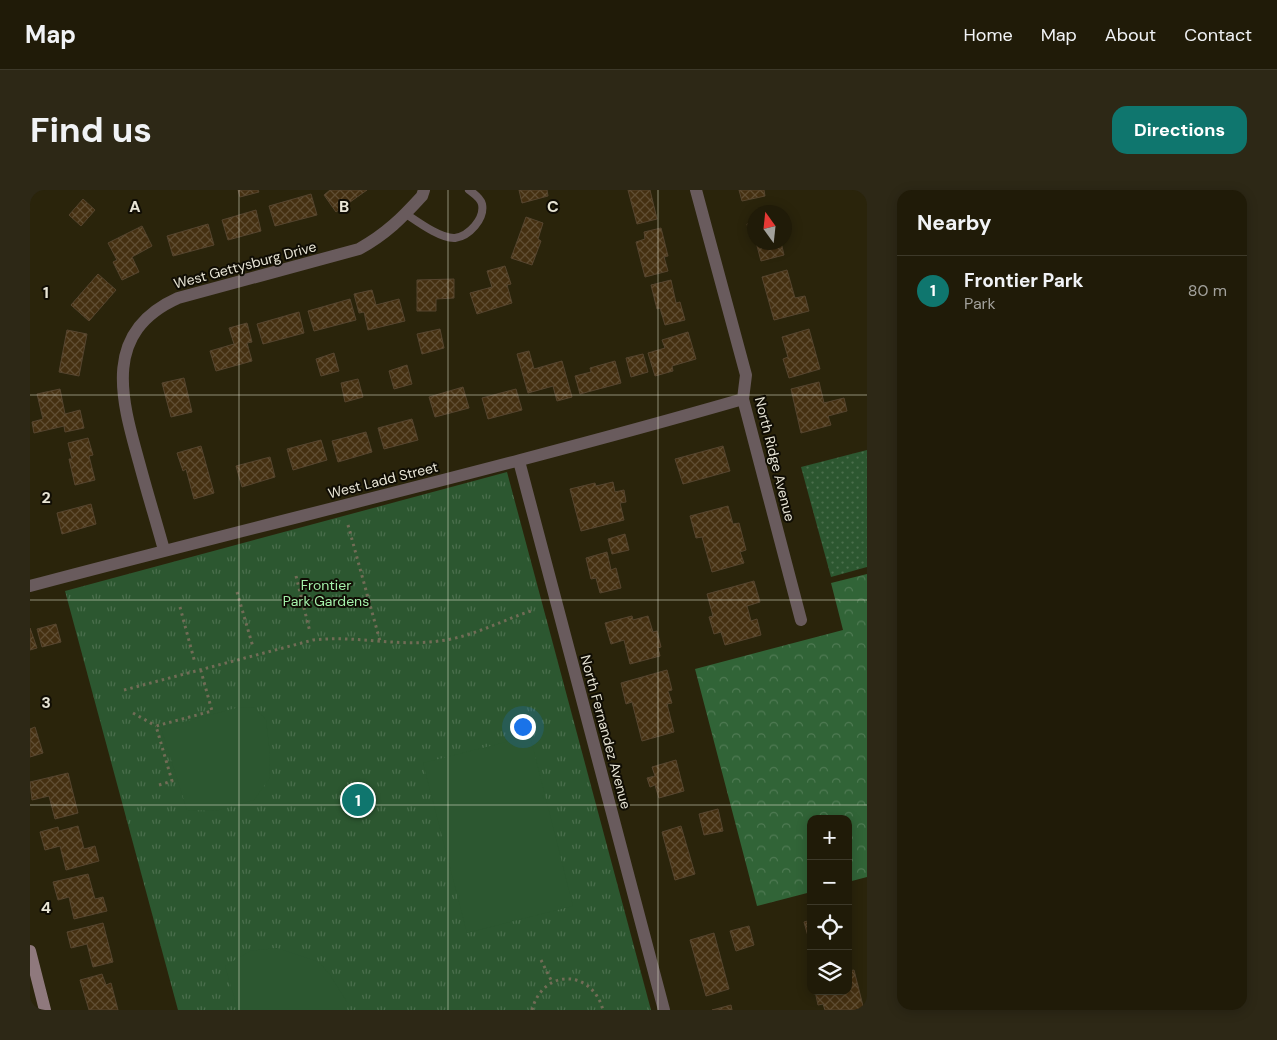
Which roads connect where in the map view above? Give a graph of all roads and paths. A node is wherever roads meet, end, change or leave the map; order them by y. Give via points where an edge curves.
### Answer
1 (424, 190) edge
2 (469, 190) edge
3 (696, 190) edge
4 (406, 214) junction
5 (743, 399) junction
6 (519, 461) junction
7 (348, 525) dead end
8 (164, 550) junction
9 (296, 576) dead end
10 (30, 586) edge
11 (237, 592) dead end
12 (180, 607) dead end
13 (534, 610) dead end
14 (801, 620) dead end
15 (310, 632) dead end
16 (380, 641) junction
17 (253, 647) dead end
18 (195, 663) dead end
19 (201, 671) junction
20 (124, 690) dead end
21 (133, 712) dead end
22 (156, 726) junction
23 (159, 786) dead end
24 (30, 951) edge
25 (541, 960) dead end
26 (552, 982) junction
27 (45, 1010) edge
28 (532, 1010) edge
29 (603, 1010) edge
30 (664, 1010) edge

1 - 4 street, West Gettysburg Drive
2 - 4 lane via 482,205 481,218 467,234 454,238 436,233
3 - 5 street, North Ridge Avenue via 746,375
4 - 8 street, West Gettysburg Drive via 395,226 359,249 178,298 152,313 139,327 124,364 124,402
5 - 6 street, West Ladd Street
5 - 14 street, North Ridge Avenue
6 - 8 street, West Ladd Street
6 - 30 street, North Fernandez Avenue
7 - 16 path
8 - 10 street, West Ladd Street
9 - 15 path
11 - 17 path
12 - 18 path
13 - 16 path via 458,638 418,643
16 - 19 path via 313,640
19 - 20 path
19 - 22 path via 212,711
21 - 22 path
22 - 23 path via 172,781
24 - 27 street
25 - 26 path
26 - 28 path via 540,990
26 - 29 path via 568,978 579,981 597,996

